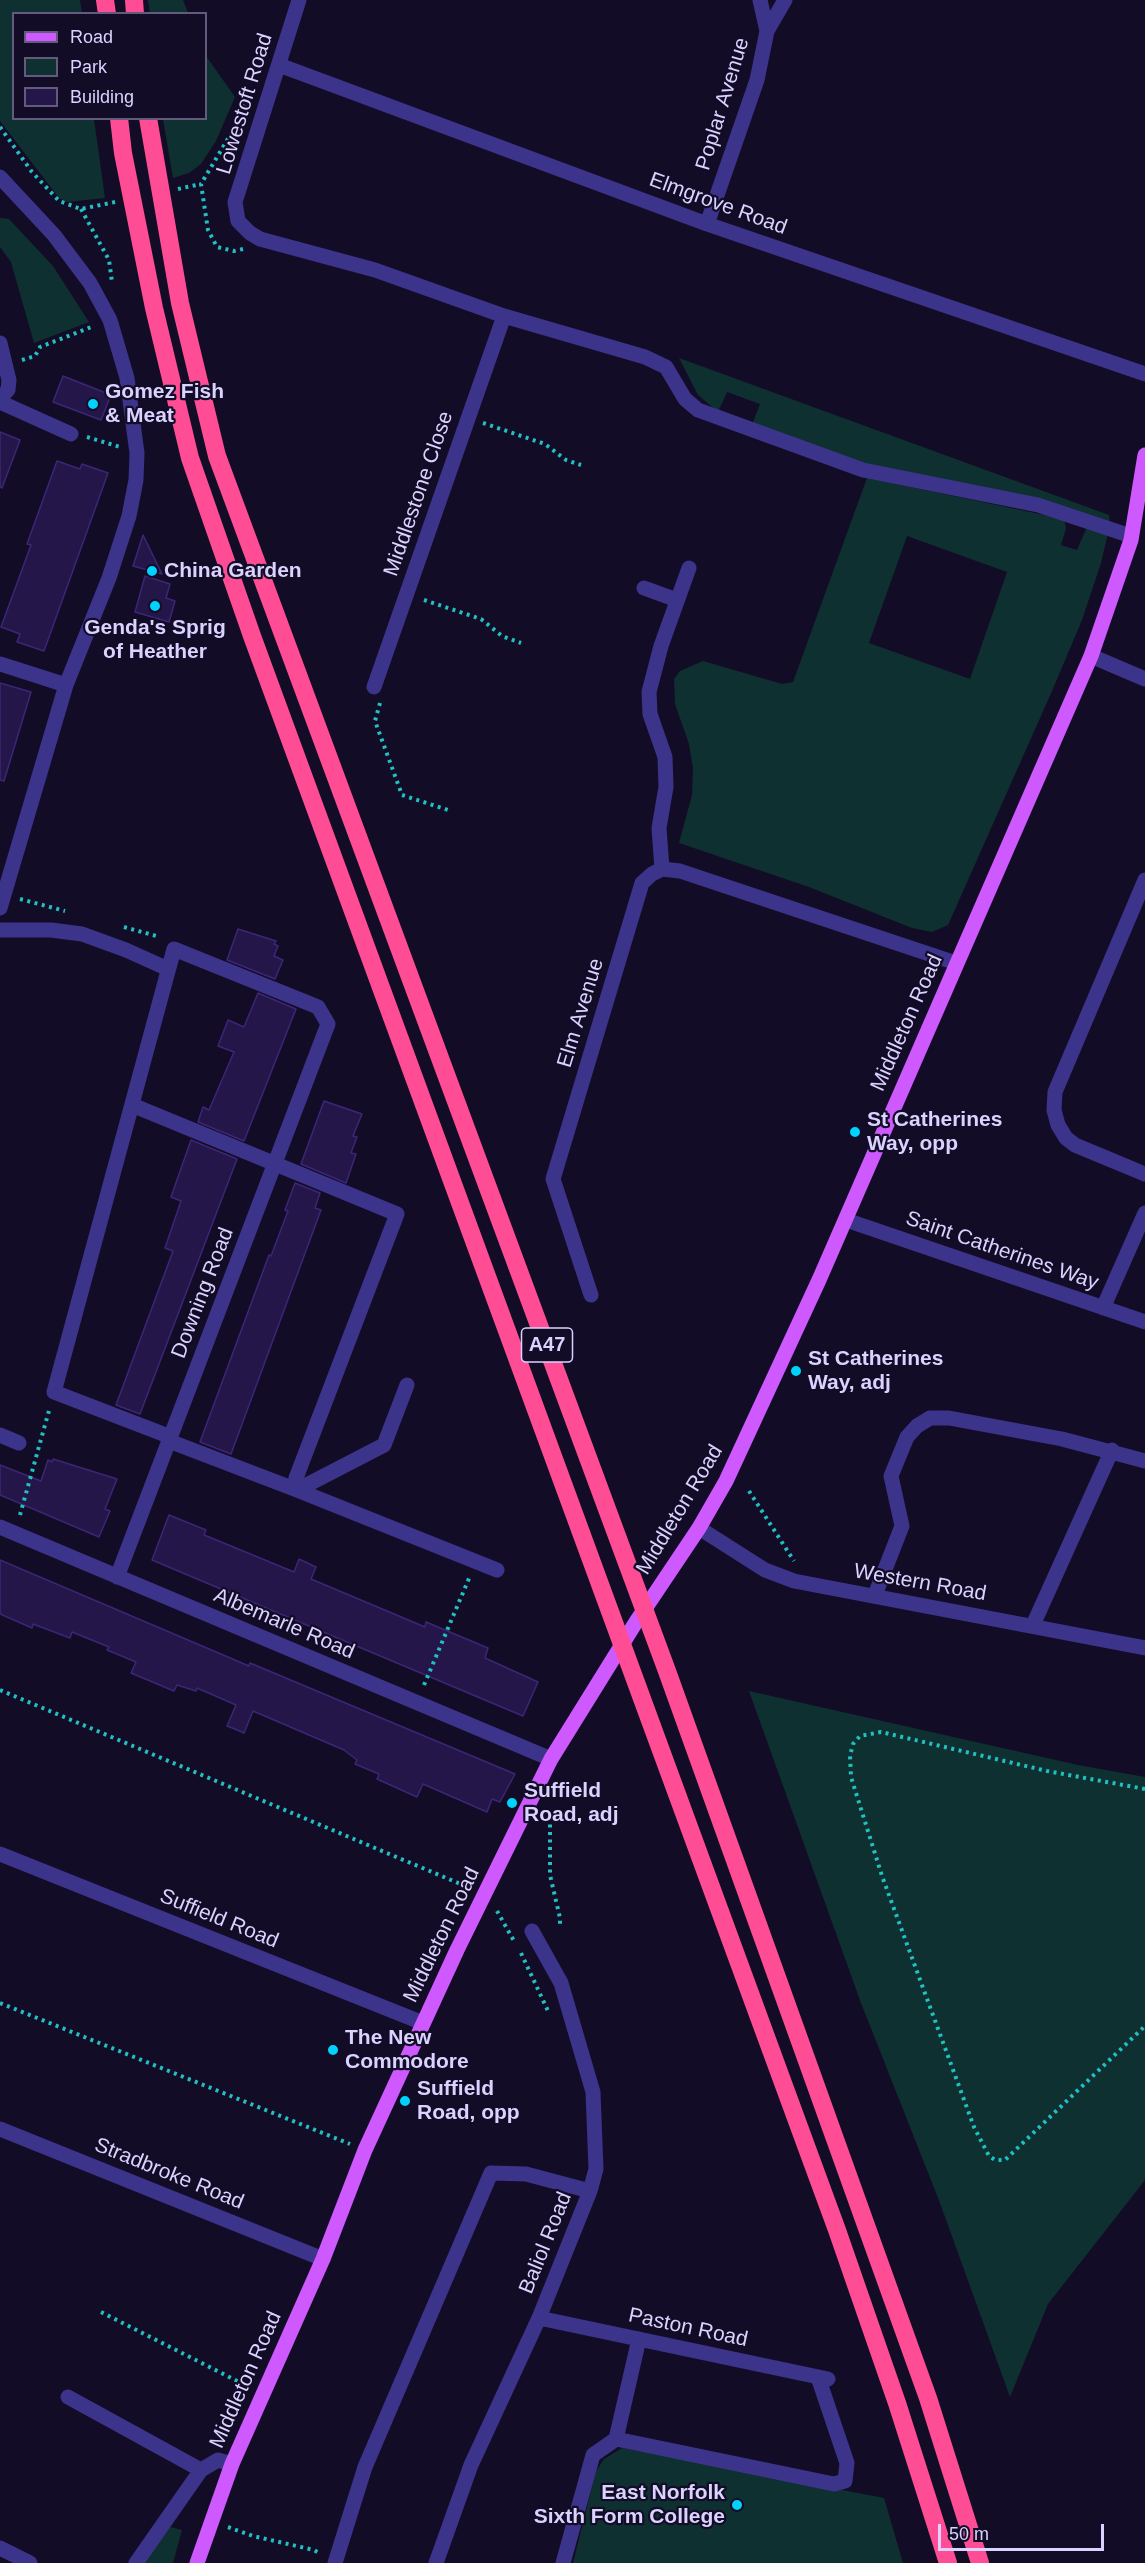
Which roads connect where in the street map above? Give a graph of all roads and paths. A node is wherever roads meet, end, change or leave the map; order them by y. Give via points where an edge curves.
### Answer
1 (299, 0) edge
2 (760, 0) edge
3 (785, 0) edge
4 (767, 31) junction
5 (279, 65) junction
6 (246, 100) dead end
7 (119, 120) edge
8 (148, 120) edge
9 (0, 127) edge
10 (2, 183) edge
11 (186, 187) dead end
12 (112, 202) dead end
13 (81, 208) junction
14 (707, 224) junction
15 (504, 316) junction
16 (110, 320) junction
17 (0, 343) edge
18 (7, 366) junction
19 (1145, 374) edge
20 (3, 397) edge
21 (468, 418) junction
22 (71, 434) joint
23 (137, 453) junction
24 (1145, 455) edge
25 (581, 465) dead end
26 (1131, 536) junction
27 (689, 568) dead end
28 (644, 588) dead end
29 (406, 594) junction
30 (677, 600) junction
31 (521, 643) dead end
32 (1091, 656) junction
33 (0, 664) edge
34 (1145, 679) edge
35 (66, 685) junction
36 (374, 687) joint
37 (448, 810) dead end
38 (662, 869) junction
39 (1145, 880) edge
40 (1, 899) edge
41 (0, 930) edge
42 (956, 963) junction
43 (168, 969) junction
44 (132, 1105) junction
45 (276, 1163) junction
46 (1145, 1174) edge
47 (1145, 1213) edge
48 (846, 1220) junction
49 (591, 1295) dead end
50 (1103, 1308) junction
51 (1145, 1322) edge
52 (407, 1385) dead end
53 (54, 1392) junction
54 (0, 1435) edge
55 (170, 1439) junction
56 (18, 1443) dead end
57 (1112, 1450) junction
58 (1145, 1461) edge
59 (297, 1490) junction
60 (749, 1491) dead end
61 (699, 1528) junction
62 (6, 1530) edge
63 (476, 1562) junction
64 (797, 1565) dead end
65 (497, 1570) dead end
66 (117, 1577) junction
67 (875, 1595) junction
68 (1033, 1625) junction
69 (1145, 1648) edge
70 (0, 1690) edge
71 (417, 1702) junction
72 (551, 1759) junction
73 (1145, 1789) edge
74 (550, 1817) dead end
75 (0, 1854) edge
76 (485, 1894) junction
77 (560, 1928) dead end
78 (532, 1931) dead end
79 (0, 2003) edge
80 (549, 2012) dead end
81 (423, 2023) junction
82 (1145, 2026) edge
83 (0, 2129) edge
84 (365, 2150) junction
85 (590, 2191) junction
86 (323, 2259) junction
87 (101, 2312) dead end
88 (539, 2318) junction
89 (639, 2339) junction
90 (263, 2394) junction
91 (68, 2397) dead end
92 (616, 2439) junction
93 (232, 2464) junction
94 (201, 2470) junction
95 (210, 2520) junction
96 (0, 2548) edge
97 (30, 2563) edge
98 (136, 2563) edge
99 (197, 2563) edge
100 (335, 2563) edge
101 (436, 2563) edge
102 (563, 2563) edge
103 (948, 2563) edge
104 (980, 2563) edge

1 - 5 street, Lowestoft Road
2 - 4 street, Poplar Avenue
3 - 4 street, Poplar Avenue
4 - 14 street, Poplar Avenue via 757,80
5 - 14 street, Elmgrove Road
5 - 15 street, Lowestoft Road via 235,202 238,221 260,239 375,270
6 - 11 path via 201,184
7 - 103 highway, A47 via 154,308 190,458 837,2230
8 - 104 highway, A47 via 180,303 218,456 668,1671 928,2398
9 - 13 path via 32,172 59,201
10 - 16 street via 54,235 90,283
12 - 13 path
13 - 16 path via 109,260 117,315
14 - 19 street, Elmgrove Road
15 - 21 street, Middlestone Close
15 - 26 street via 645,357 666,367 685,399 698,410 863,470 1038,506
16 - 18 path via 40,347 35,356
16 - 23 street via 127,378
17 - 18 street
18 - 20 street
20 - 22 street
21 - 25 path via 544,444 566,460
21 - 29 street, Middlestone Close
22 - 23 path
23 - 35 street via 129,516 110,578
24 - 26 main road, Middleton Road
26 - 32 main road, Middleton Road
27 - 30 street
28 - 30 street
29 - 31 path via 481,620 502,636
29 - 36 street, Middlestone Close
30 - 38 street via 649,692 650,714 664,757 666,787 659,828
32 - 34 street
32 - 42 main road, Middleton Road
33 - 35 street
35 - 40 street
36 - 37 path via 381,701 375,721 402,795
38 - 42 street via 680,871
38 - 49 street, Elm Avenue via 642,883 553,1179
39 - 46 street via 1055,1092 1054,1110 1058,1125 1075,1145
41 - 43 street via 82,934
42 - 48 main road, Middleton Road
43 - 44 street
43 - 45 street, Downing Road via 174,950 318,1007 328,1024
44 - 45 street
44 - 53 street
45 - 55 street, Downing Road
45 - 59 street via 398,1214 296,1478
47 - 50 street
48 - 50 street, Saint Catherines Way
48 - 61 main road, Middleton Road via 753,1427
50 - 51 street, Saint Catherines Way
52 - 59 street via 384,1445
53 - 55 street
53 - 62 path via 21,1512
54 - 56 street
55 - 59 street
55 - 66 street, Downing Road
57 - 58 street
57 - 67 street via 949,1418 930,1418 907,1437 891,1476 902,1526
57 - 68 street
59 - 63 street
60 - 64 path
61 - 67 street, Western Road via 765,1570 794,1581
61 - 72 main road, Middleton Road
62 - 66 street, Albemarle Road
63 - 65 street
63 - 71 path
66 - 71 street, Albemarle Road
67 - 68 street, Western Road
68 - 69 street, Western Road
70 - 76 path
71 - 72 street, Albemarle Road
72 - 76 main road, Middleton Road
73 - 82 path via 1047,1771 881,1732 860,1736 850,1756 851,1777 882,1876 974,2127 989,2156 1005,2160
74 - 77 path via 550,1875
75 - 81 street, Suffield Road
76 - 80 path via 508,1927
76 - 81 main road, Middleton Road
78 - 85 street, Baliol Road via 561,1983 593,2092 596,2169
79 - 84 path
81 - 84 main road, Middleton Road
83 - 86 street, Stradbroke Road
84 - 86 main road, Middleton Road
85 - 88 street, Baliol Road
85 - 100 street via 526,2174 491,2173 365,2468
86 - 90 main road, Middleton Road
87 - 90 path
88 - 89 street, Paston Road
88 - 101 street, Baliol Road via 471,2464
89 - 92 street
89 - 92 street, Paston Road via 823,2378 847,2463 845,2481 834,2484
90 - 93 main road, Middleton Road
91 - 94 street
92 - 102 street via 593,2455
93 - 94 street via 218,2460
93 - 95 main road, Middleton Road
94 - 98 street
95 - 99 main road, Middleton Road
95 - 100 path via 253,2536 314,2550
96 - 97 street

